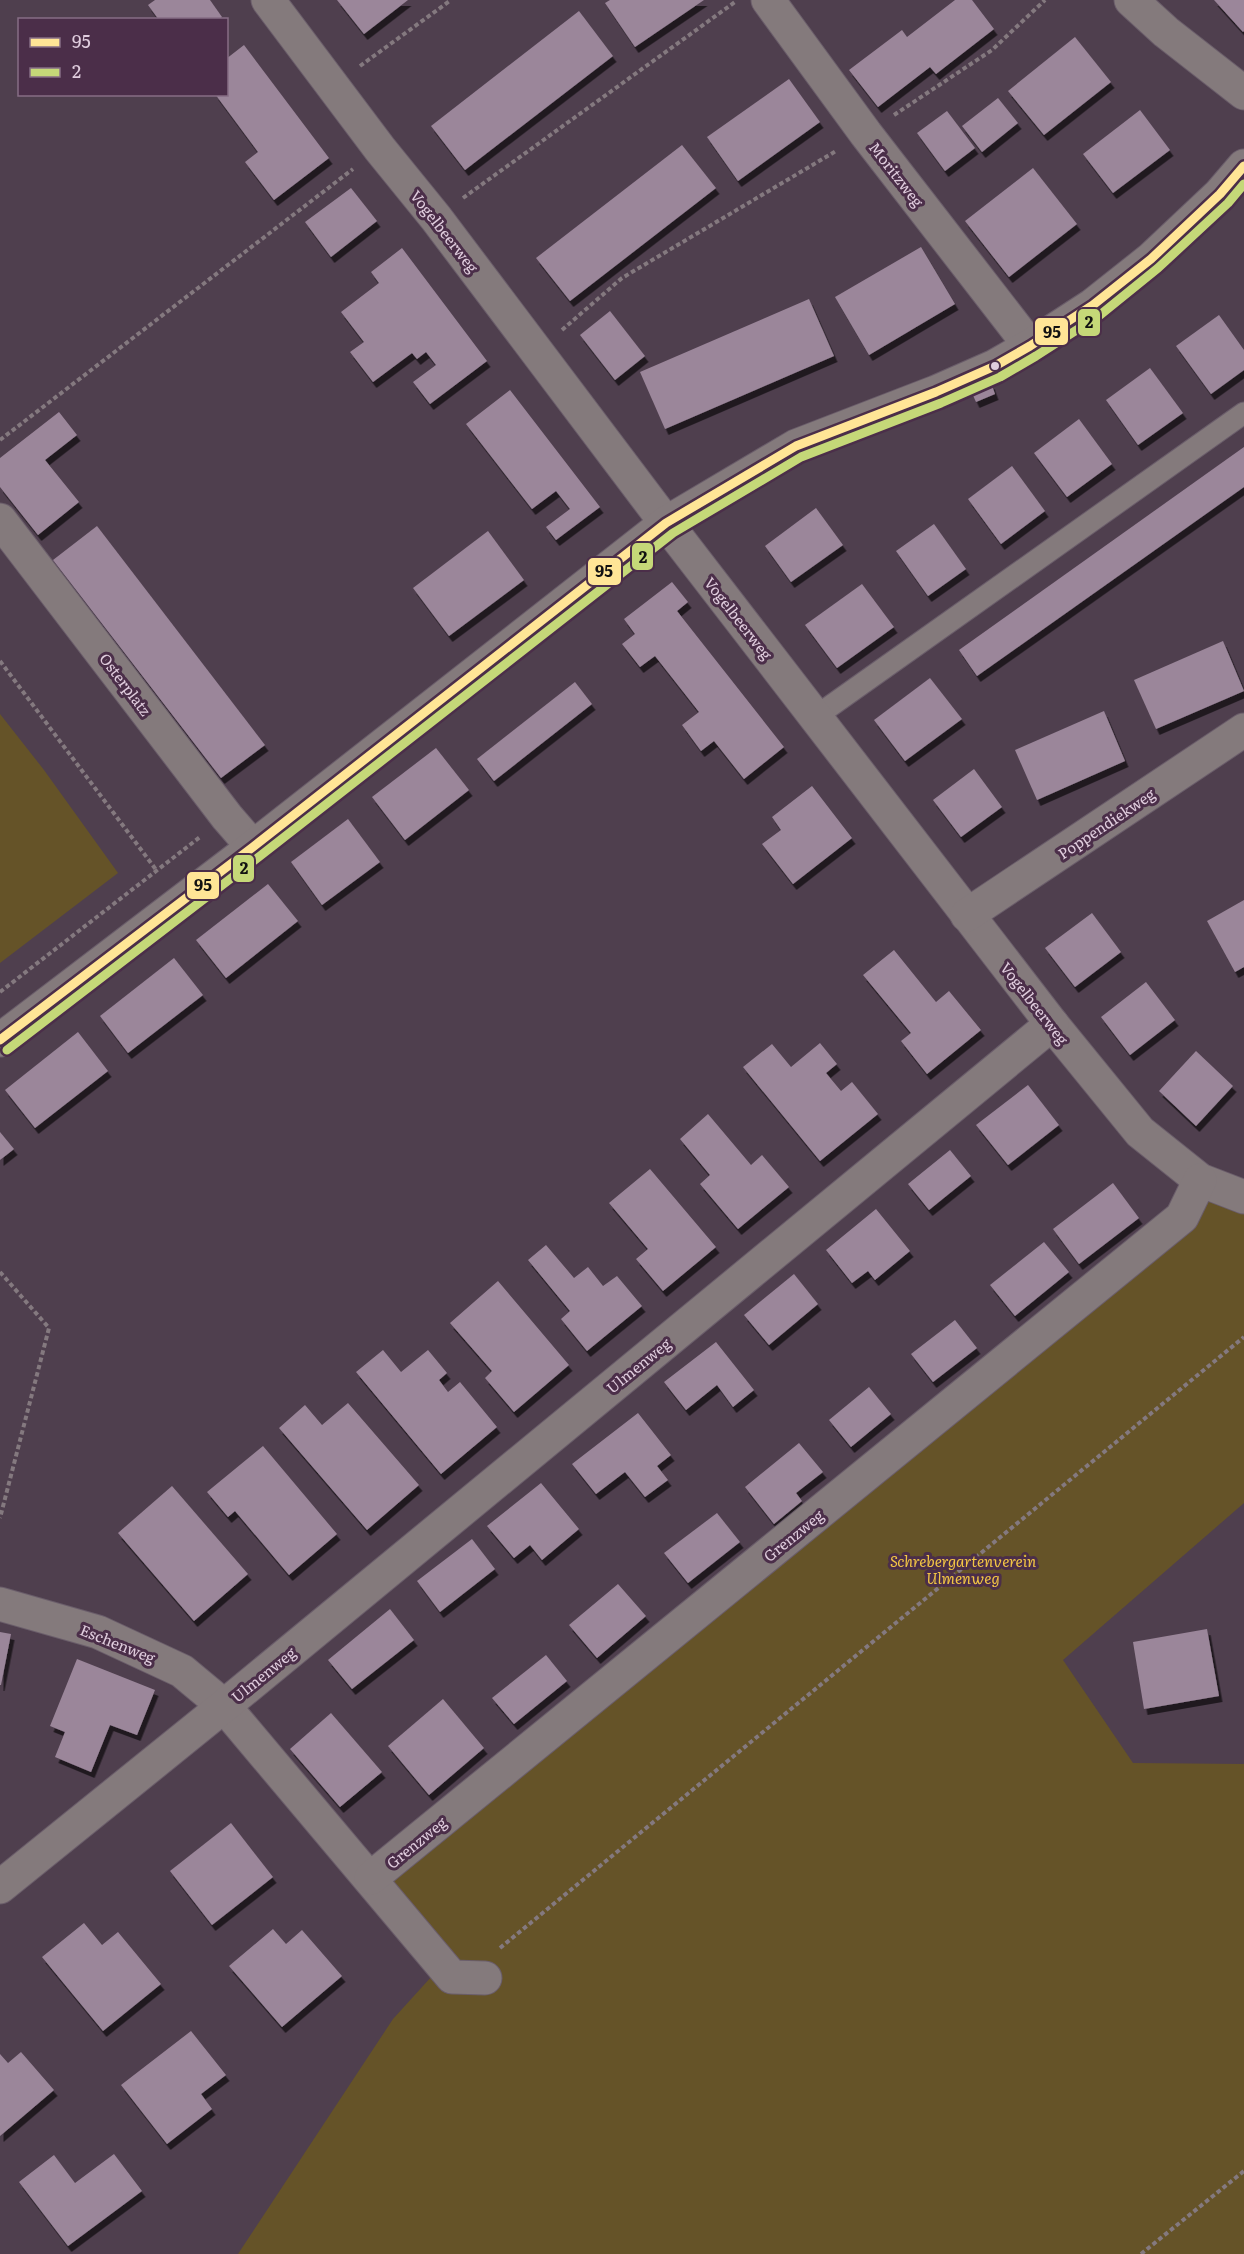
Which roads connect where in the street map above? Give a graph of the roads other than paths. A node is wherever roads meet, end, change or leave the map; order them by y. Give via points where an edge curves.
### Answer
1 (268, 0) edge
2 (768, 0) edge
3 (1131, 0) edge
4 (1244, 93) edge
5 (1244, 166) edge
6 (1030, 346) junction
7 (1244, 413) edge
8 (0, 520) edge
9 (666, 523) junction
10 (815, 717) junction
11 (1244, 730) edge
12 (253, 847) junction
13 (967, 915) junction
14 (1052, 1024) junction
15 (0, 1040) edge
16 (1200, 1180) junction
17 (1244, 1197) edge
18 (0, 1604) edge
19 (224, 1706) junction
20 (371, 1878) junction
21 (0, 1887) edge
22 (475, 1977) road end

1 - 9 street, Vogelbeerweg
2 - 6 street, Moritzweg
3 - 4 street
5 - 6 street via 1151,259 1093,305
6 - 9 street via 936,392 796,446
7 - 10 lane
8 - 12 street, Osterplatz
9 - 10 street, Vogelbeerweg
9 - 12 street
10 - 13 street, Vogelbeerweg
11 - 13 street, Poppendiekweg
12 - 15 street
13 - 14 street, Vogelbeerweg
14 - 16 street, Vogelbeerweg via 1140,1132
14 - 19 street, Ulmenweg
16 - 17 street, Vogelbeerweg
16 - 20 street, Grenzweg via 1182,1217
18 - 19 street, Eschenweg via 98,1632 182,1671
19 - 20 street, Ulmenweg
19 - 21 street, Ulmenweg
20 - 22 street, Ulmenweg via 452,1977

